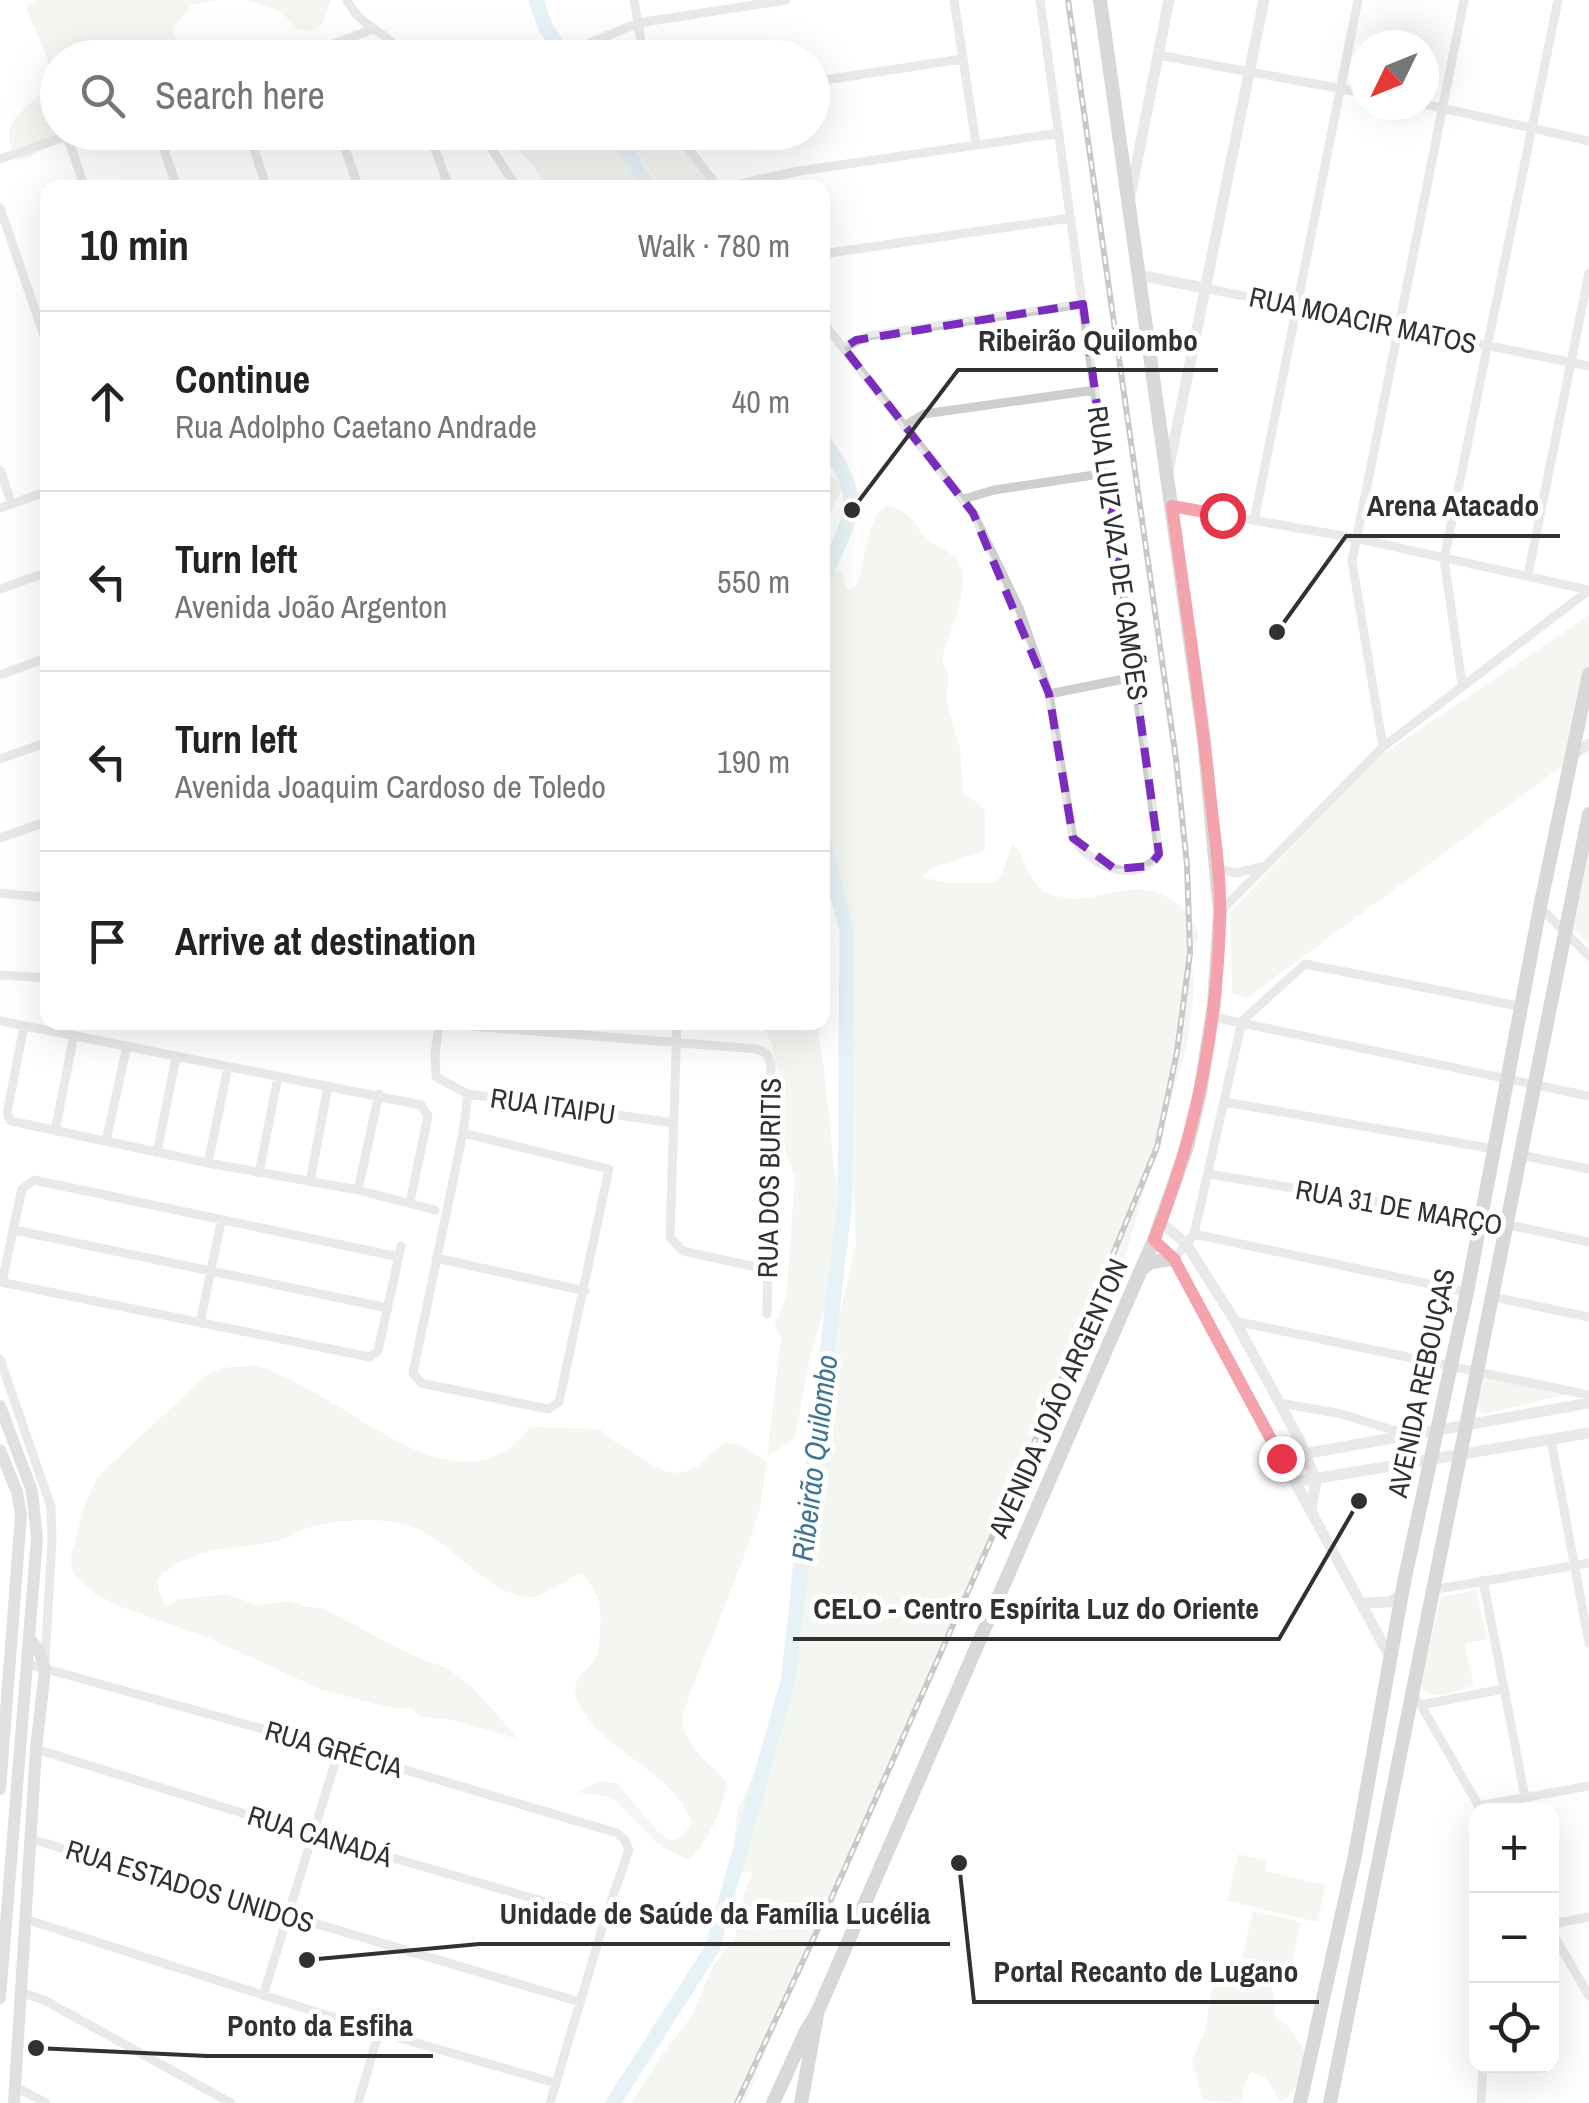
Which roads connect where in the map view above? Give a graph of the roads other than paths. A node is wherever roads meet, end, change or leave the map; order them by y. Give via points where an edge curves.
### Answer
1 (347, 0) edge
2 (634, 0) edge
3 (786, 0) edge
4 (954, 0) edge
5 (1040, 0) edge
6 (1100, 0) edge
7 (1169, 0) edge
8 (1264, 0) edge
9 (1358, 0) edge
10 (1464, 0) edge
11 (1558, 0) edge
12 (638, 23) junction
13 (373, 30) junction
14 (348, 40) edge
15 (387, 40) edge
16 (591, 40) edge
17 (641, 40) edge
18 (1158, 54) junction
19 (962, 59) junction
20 (1248, 70) junction
21 (830, 79) edge
22 (1341, 89) junction
23 (1349, 90) edge
24 (1439, 106) edge
25 (1442, 107) junction
26 (1118, 117) junction
27 (1145, 120) junction
28 (1530, 128) junction
29 (1059, 133) junction
30 (1589, 141) edge
31 (976, 144) junction
32 (40, 145) edge
33 (72, 150) edge
34 (164, 150) edge
35 (254, 150) edge
36 (345, 150) edge
37 (436, 150) edge
38 (493, 150) edge
39 (690, 150) edge
40 (0, 159) edge
41 (82, 180) edge
42 (174, 180) edge
43 (264, 180) edge
44 (356, 180) edge
45 (446, 180) edge
46 (512, 180) edge
47 (714, 180) edge
48 (773, 180) edge
49 (1129, 199) junction
50 (0, 208) edge
51 (1071, 218) junction
52 (830, 253) edge
53 (1589, 273) edge
54 (1138, 275) junction
55 (1204, 288) junction
56 (1082, 304) junction
57 (1296, 306) junction
58 (40, 323) edge
59 (1398, 326) junction
60 (830, 331) edge
61 (1486, 346) junction
62 (844, 348) junction
63 (1571, 362) junction
64 (1589, 366) edge
65 (1095, 390) junction
66 (904, 426) junction
67 (0, 470) edge
68 (1107, 473) junction
69 (1167, 478) junction
70 (40, 494) edge
71 (964, 500) junction
72 (12, 504) junction
73 (1172, 506) junction
74 (0, 508) edge
75 (1254, 521) junction
76 (1356, 538) junction
77 (1444, 558) junction
78 (40, 575) edge
79 (1528, 575) junction
80 (0, 590) edge
81 (1589, 590) edge
82 (40, 661) edge
83 (0, 674) edge
84 (1589, 674) edge
85 (1134, 676) junction
86 (1462, 684) junction
87 (1049, 694) junction
88 (1589, 744) edge
89 (40, 745) edge
90 (1383, 748) junction
91 (1573, 754) junction
92 (0, 758) edge
93 (1589, 814) edge
94 (40, 824) edge
95 (0, 838) edge
96 (1268, 864) junction
97 (1218, 868) junction
98 (0, 894) edge
99 (40, 897) edge
100 (1540, 907) junction
101 (1220, 912) junction
102 (1564, 931) junction
103 (1589, 956) edge
104 (0, 975) edge
105 (40, 978) edge
106 (1523, 1007) junction
107 (1213, 1017) junction
108 (0, 1021) edge
109 (1242, 1021) junction
110 (24, 1026) junction
111 (40, 1029) edge
112 (46, 1030) edge
113 (437, 1030) edge
114 (491, 1030) edge
115 (677, 1030) edge
116 (74, 1035) junction
117 (676, 1044) junction
118 (127, 1046) junction
119 (176, 1057) junction
120 (228, 1067) junction
121 (278, 1077) junction
122 (1506, 1080) junction
123 (1534, 1084) junction
124 (328, 1086) junction
125 (379, 1094) junction
126 (468, 1094) junction
127 (1589, 1096) edge
128 (1225, 1102) junction
129 (674, 1123) junction
130 (55, 1130) junction
131 (464, 1133) junction
132 (106, 1141) junction
133 (1494, 1149) junction
134 (157, 1153) junction
135 (1521, 1155) junction
136 (208, 1163) junction
137 (1589, 1169) edge
138 (259, 1173) junction
139 (1209, 1174) junction
140 (310, 1182) junction
141 (358, 1190) junction
142 (410, 1202) junction
143 (434, 1210) dead end
144 (1481, 1220) junction
145 (221, 1222) junction
146 (1161, 1222) junction
147 (1508, 1225) junction
148 (14, 1230) junction
149 (1154, 1240) junction
150 (1190, 1240) junction
151 (1589, 1242) edge
152 (436, 1258) junction
153 (1174, 1259) junction
154 (1142, 1269) junction
155 (769, 1270) junction
156 (211, 1273) junction
157 (1, 1282) edge
158 (585, 1291) junction
159 (1467, 1292) junction
160 (1493, 1297) junction
161 (388, 1308) junction
162 (767, 1314) dead end
163 (1589, 1318) edge
164 (1235, 1322) junction
165 (200, 1323) junction
166 (0, 1359) edge
167 (1450, 1367) junction
168 (1475, 1372) junction
169 (1589, 1395) edge
170 (1589, 1403) edge
171 (1279, 1404) junction
172 (0, 1406) edge
173 (1466, 1424) junction
174 (1437, 1429) junction
175 (1405, 1434) junction
176 (1589, 1434) edge
177 (1551, 1440) junction
178 (0, 1450) edge
179 (1306, 1454) junction
180 (1459, 1456) junction
181 (1281, 1458) junction
182 (1430, 1461) junction
183 (1316, 1481) junction
184 (1295, 1482) junction
185 (1310, 1510) junction
186 (1589, 1563) edge
187 (1574, 1566) junction
188 (1483, 1580) junction
189 (1432, 1590) junction
190 (1401, 1595) junction
191 (1361, 1603) junction
192 (31, 1640) junction
193 (1589, 1643) edge
194 (1390, 1657) junction
195 (28, 1664) junction
196 (45, 1669) junction
197 (1503, 1689) junction
198 (4, 1696) edge
199 (1416, 1700) junction
200 (36, 1750) junction
201 (339, 1750) junction
202 (1589, 1786) edge
203 (0, 1788) edge
204 (1525, 1797) junction
205 (1477, 1803) edge
206 (1500, 1803) edge
207 (313, 1835) junction
208 (30, 1839) junction
209 (1355, 1854) junction
210 (1381, 1860) junction
211 (289, 1916) junction
212 (1589, 1916) edge
213 (25, 1919) junction
214 (604, 1919) junction
215 (1559, 1922) edge
216 (1559, 1944) edge
217 (20, 1992) junction
218 (263, 1996) junction
219 (1589, 1996) edge
220 (0, 1998) edge
221 (580, 2002) junction
222 (817, 2013) junction
223 (378, 2032) junction
224 (1483, 2073) edge
225 (556, 2083) junction
226 (16, 2086) junction
227 (14, 2103) edge
228 (46, 2103) edge
229 (231, 2103) edge
230 (358, 2103) edge
231 (550, 2103) edge
232 (773, 2103) edge
233 (801, 2103) edge
234 (1300, 2103) edge
235 (1330, 2103) edge
236 (1481, 2103) edge

1 - 13 street
2 - 12 street
3 - 12 street
4 - 19 street
5 - 29 street, RUA LUIZ VAZ DE CAMÕES
6 - 26 main road, AVENIDA JOÃO ARGENTON
7 - 18 street
8 - 20 street
9 - 22 street
10 - 25 street
11 - 28 street
12 - 16 street
12 - 17 street
13 - 14 street
13 - 15 street
18 - 20 street
18 - 27 street
19 - 21 street
19 - 31 street
20 - 22 street
20 - 55 street
22 - 23 street
22 - 57 street
24 - 25 street
25 - 28 street
25 - 59 street
26 - 27 street via 1125,127
26 - 49 main road, AVENIDA JOÃO ARGENTON
27 - 49 street
28 - 30 street
28 - 61 street
29 - 31 street
29 - 51 street, RUA LUIZ VAZ DE CAMÕES
31 - 48 street
32 - 40 street
33 - 41 street
34 - 42 street
35 - 43 street
36 - 44 street
37 - 45 street
38 - 46 street
39 - 47 street
49 - 54 main road, AVENIDA JOÃO ARGENTON
50 - 58 street
51 - 52 street
51 - 56 street, RUA LUIZ VAZ DE CAMÕES
53 - 63 street
54 - 55 street, RUA MOACIR MATOS
54 - 69 main road, AVENIDA JOÃO ARGENTON
55 - 57 street, RUA MOACIR MATOS
55 - 69 street
56 - 62 street via 868,336
56 - 65 street, RUA LUIZ VAZ DE CAMÕES
57 - 59 street, RUA MOACIR MATOS
57 - 75 street
59 - 61 street, RUA MOACIR MATOS
59 - 76 street
60 - 62 street
61 - 63 street, RUA MOACIR MATOS
61 - 77 street
62 - 66 street
63 - 64 street, RUA MOACIR MATOS
63 - 79 street
65 - 66 street via 924,414
65 - 68 street, RUA LUIZ VAZ DE CAMÕES
66 - 71 street
67 - 72 street
68 - 71 street
68 - 85 street, RUA LUIZ VAZ DE CAMÕES
69 - 73 main road, AVENIDA JOÃO ARGENTON
70 - 72 street
71 - 87 street via 1018,608
72 - 74 street
73 - 75 street
73 - 97 main road, AVENIDA JOÃO ARGENTON
75 - 76 street
76 - 77 street
76 - 90 street via 1352,561
77 - 79 street
77 - 86 street
78 - 80 street
79 - 81 street
81 - 86 street
82 - 83 street
84 - 91 main road, AVENIDA REBOUÇAS
85 - 87 street
85 - 87 street, RUA LUIZ VAZ DE CAMÕES via 1159,854 1134,872 1087,854 1073,838
86 - 90 street
88 - 91 street
89 - 92 street
90 - 96 street
91 - 100 main road, AVENIDA REBOUÇAS
93 - 102 main road, AVENIDA REBOUÇAS
94 - 95 street
96 - 97 street via 1250,872
96 - 101 street
97 - 101 main road, AVENIDA JOÃO ARGENTON
98 - 99 street
100 - 102 street
100 - 106 main road, AVENIDA REBOUÇAS
101 - 107 main road, AVENIDA JOÃO ARGENTON
102 - 103 street
102 - 123 main road, AVENIDA REBOUÇAS
104 - 105 street
106 - 109 street via 1305,964
106 - 122 main road, AVENIDA REBOUÇAS
107 - 109 street
107 - 146 main road, AVENIDA JOÃO ARGENTON via 1187,1147
108 - 110 street
109 - 122 street
109 - 128 street
110 - 111 street
110 - 130 street via 8,1118
112 - 116 street
113 - 126 street, RUA ITAIPU via 436,1077
114 - 117 street
115 - 117 street
116 - 118 street
116 - 130 street
117 - 129 street
117 - 155 street, RUA DOS BURITIS via 767,1054
118 - 119 street
118 - 132 street
119 - 120 street
119 - 134 street
120 - 121 street
120 - 136 street
121 - 124 street
121 - 138 street
122 - 123 street
122 - 133 main road, AVENIDA REBOUÇAS
123 - 127 street
123 - 135 main road, AVENIDA REBOUÇAS
124 - 125 street
124 - 140 street
125 - 141 street
125 - 142 street via 421,1105 428,1116
126 - 129 street, RUA ITAIPU
126 - 131 street
128 - 133 street
128 - 139 street
129 - 155 street via 675,1245
130 - 132 street
131 - 152 street
131 - 158 street via 609,1169
132 - 134 street
133 - 144 main road, AVENIDA REBOUÇAS
134 - 136 street
135 - 137 street
135 - 147 main road, AVENIDA REBOUÇAS
136 - 138 street
138 - 140 street
139 - 144 street, RUA 31 DE MARÇO
139 - 150 street
140 - 141 street
141 - 142 street
142 - 143 street
144 - 147 street, RUA 31 DE MARÇO
144 - 159 main road, AVENIDA REBOUÇAS
145 - 148 street via 34,1180 22,1190
145 - 156 street
145 - 161 street via 400,1252
146 - 149 main road, AVENIDA JOÃO ARGENTON
146 - 150 street
147 - 151 street, RUA 31 DE MARÇO
147 - 160 main road, AVENIDA REBOUÇAS
148 - 156 street
148 - 157 street
149 - 153 street
149 - 154 main road, AVENIDA JOÃO ARGENTON
150 - 153 street
150 - 159 street
150 - 164 street
152 - 158 street
152 - 158 street via 413,1373 421,1384 554,1408
153 - 154 main road
153 - 181 street
154 - 222 main road, AVENIDA JOÃO ARGENTON
155 - 162 street, RUA DOS BURITIS
156 - 161 street
156 - 165 street
157 - 165 street
159 - 167 main road, AVENIDA REBOUÇAS
160 - 163 street
160 - 168 main road, AVENIDA REBOUÇAS
161 - 165 street via 378,1351 370,1357
164 - 167 street
164 - 171 street
166 - 196 street via 51,1506
167 - 168 street
167 - 174 main road, AVENIDA REBOUÇAS
168 - 169 street
168 - 173 main road, AVENIDA REBOUÇAS
170 - 173 street
171 - 175 street
171 - 179 street
172 - 192 main road via 36,1515
173 - 174 street
173 - 180 main road, AVENIDA REBOUÇAS
174 - 175 street
174 - 182 main road, AVENIDA REBOUÇAS
175 - 179 street
176 - 177 street
177 - 180 street
177 - 187 street
178 - 198 main road via 21,1515
179 - 181 street
179 - 183 street
180 - 182 street
180 - 189 main road, AVENIDA REBOUÇAS
181 - 184 street
182 - 183 street
182 - 190 main road, AVENIDA REBOUÇAS
183 - 184 street
183 - 185 street
184 - 185 street
185 - 191 street
186 - 187 street
187 - 188 street
187 - 193 street
188 - 189 street
188 - 197 street
189 - 199 main road, AVENIDA REBOUÇAS
190 - 191 street
190 - 194 main road, AVENIDA REBOUÇAS
191 - 194 street
192 - 195 main road
192 - 196 main road
194 - 199 main road
194 - 209 main road, AVENIDA REBOUÇAS
195 - 196 street, RUA GRÉCIA
195 - 220 main road
196 - 200 main road
196 - 201 street, RUA GRÉCIA
197 - 199 street
197 - 204 street
198 - 203 main road
199 - 205 street
199 - 210 main road, AVENIDA REBOUÇAS
200 - 207 street, RUA CANADÁ
200 - 208 main road
201 - 207 street
201 - 214 street, RUA GRÉCIA via 617,1833 629,1850
202 - 204 street
204 - 206 street
207 - 211 street
207 - 214 street, RUA CANADÁ
208 - 211 street, RUA ESTADOS UNIDOS
208 - 213 main road
209 - 210 main road
209 - 234 main road, AVENIDA REBOUÇAS
210 - 235 main road, AVENIDA REBOUÇAS
211 - 218 street
211 - 221 street, RUA ESTADOS UNIDOS
212 - 215 street
213 - 217 main road
213 - 218 street
214 - 221 street
216 - 219 street
217 - 226 main road
217 - 229 street
218 - 223 street
221 - 225 street
222 - 232 main road, AVENIDA JOÃO ARGENTON
222 - 233 main road, AVENIDA JOÃO ARGENTON
223 - 225 street
223 - 230 street
224 - 236 street
225 - 231 street
226 - 227 main road
226 - 228 street

